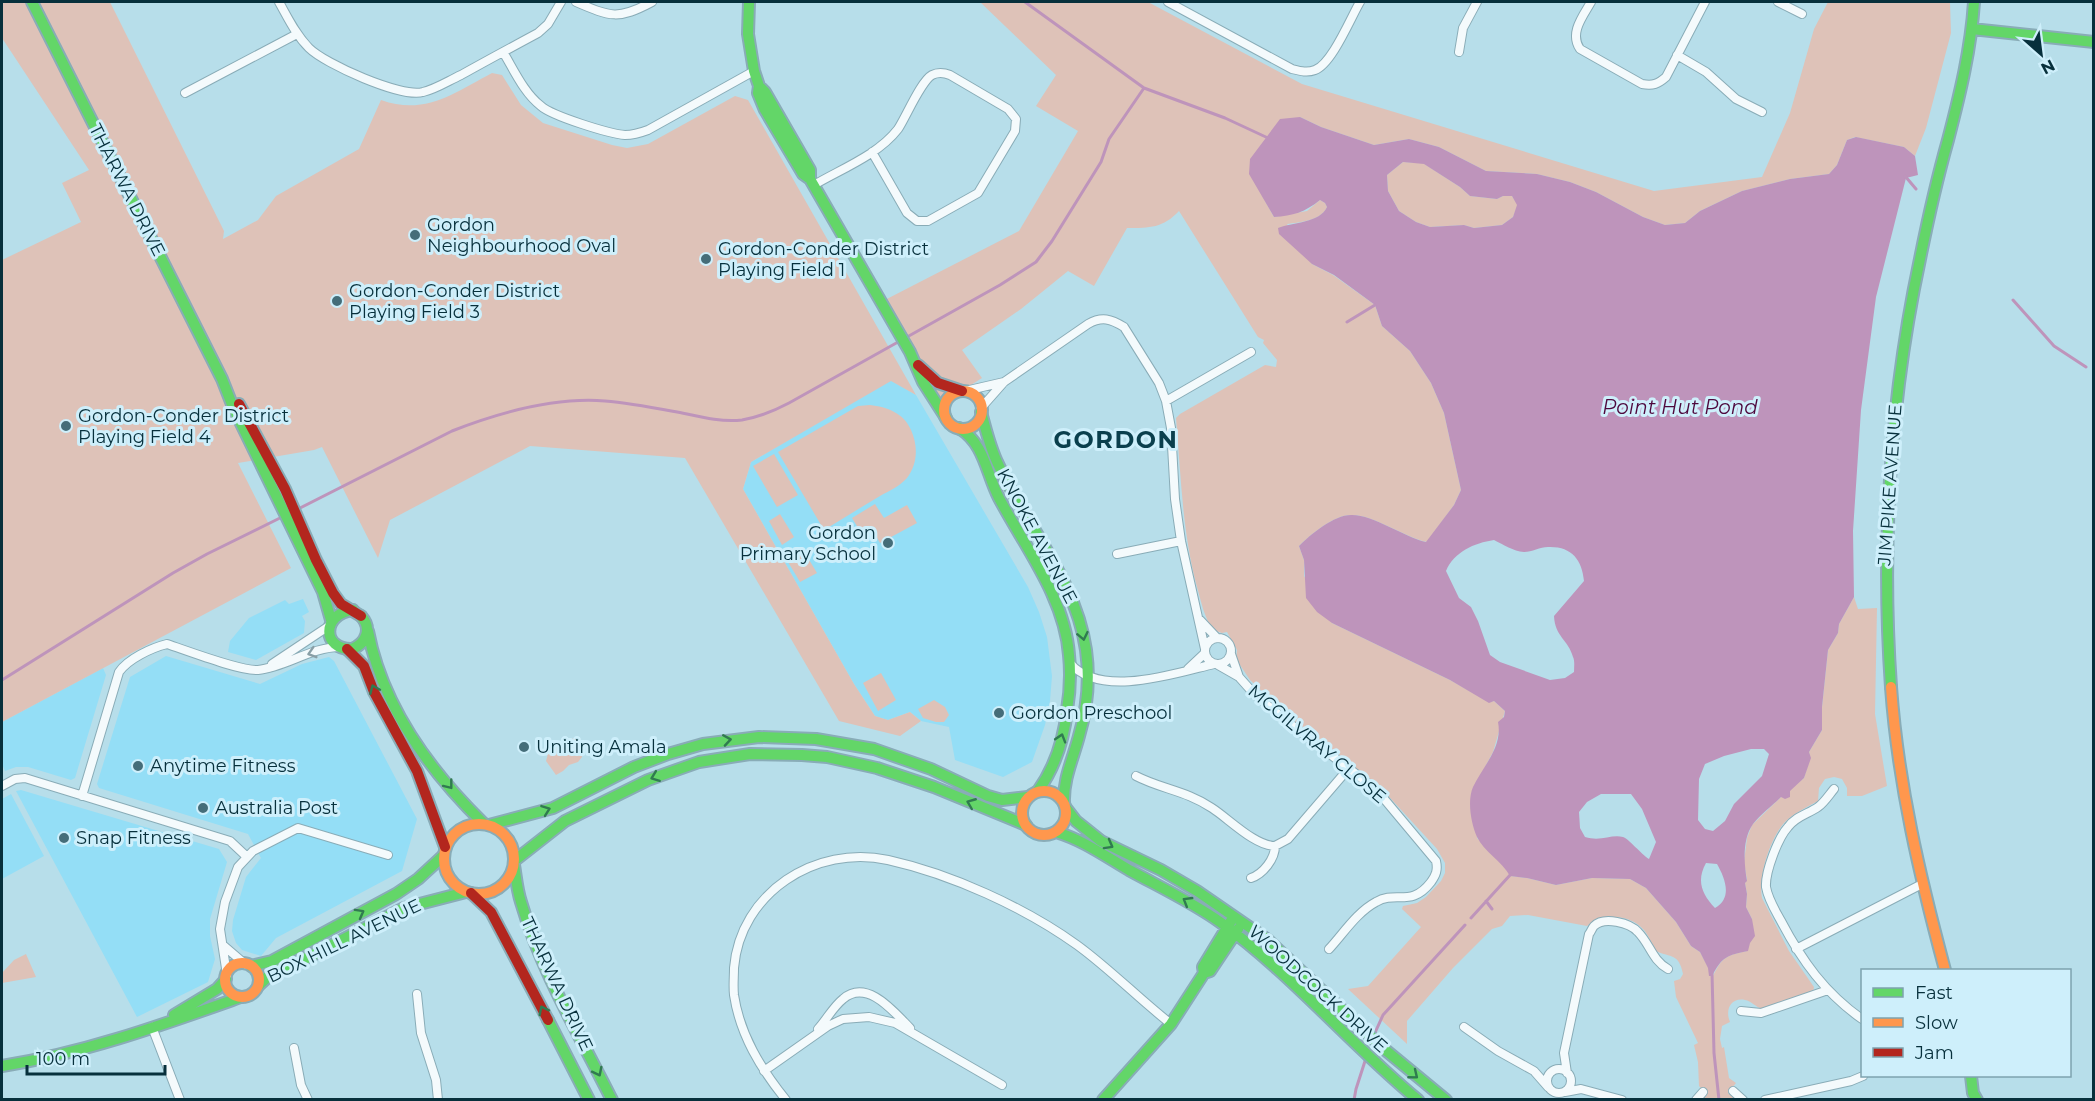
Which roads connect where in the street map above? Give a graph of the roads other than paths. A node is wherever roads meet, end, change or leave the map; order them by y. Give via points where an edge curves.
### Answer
1 (32, 2) edge
2 (279, 2) edge
3 (561, 2) edge
4 (576, 2) edge
5 (652, 2) edge
6 (749, 2) edge
7 (1168, 2) edge
8 (1360, 2) edge
9 (1477, 2) edge
10 (1591, 2) edge
11 (1705, 2) edge
12 (1778, 2) edge
13 (1974, 2) edge
14 (1802, 14) dead end
15 (1972, 29) junction
16 (297, 34) junction
17 (2094, 42) edge
18 (503, 52) junction
19 (1459, 52) dead end
20 (1677, 55) junction
21 (754, 70) junction
22 (185, 93) dead end
23 (1762, 112) dead end
24 (872, 152) junction
25 (812, 182) junction
26 (1251, 352) dead end
27 (917, 365) junction
28 (1004, 382) junction
29 (964, 391) junction
30 (1166, 401) junction
31 (981, 410) junction
32 (946, 418) junction
33 (959, 428) junction
34 (299, 535) junction
35 (1181, 541) junction
36 (1117, 554) dead end
37 (353, 610) junction
38 (1199, 618) junction
39 (330, 623) junction
40 (368, 628) junction
41 (1217, 638) junction
42 (343, 648) junction
43 (1205, 651) junction
44 (1231, 654) junction
45 (1070, 663) junction
46 (1216, 664) junction
47 (268, 667) junction
48 (1187, 670) junction
49 (1087, 677) junction
50 (1239, 677) junction
51 (1070, 691) junction
52 (1349, 768) junction
53 (1136, 776) dead end
54 (2, 786) edge
55 (1834, 789) dead end
56 (1038, 791) junction
57 (81, 796) junction
58 (1028, 797) junction
59 (1065, 806) junction
60 (486, 824) junction
61 (1026, 825) junction
62 (1056, 832) junction
63 (1275, 846) junction
64 (444, 852) junction
65 (388, 855) dead end
66 (246, 856) junction
67 (514, 863) junction
68 (1251, 878) dead end
69 (1922, 884) junction
70 (469, 892) junction
71 (1239, 919) junction
72 (1231, 931) junction
73 (224, 946) junction
74 (1329, 949) dead end
75 (1796, 949) junction
76 (248, 965) junction
77 (1668, 969) dead end
78 (1946, 969) edge
79 (226, 977) junction
80 (259, 985) junction
81 (1828, 990) junction
82 (417, 994) dead end
83 (241, 997) junction
84 (1741, 1011) dead end
85 (1861, 1018) edge
86 (1171, 1024) junction
87 (155, 1026) junction
88 (1464, 1027) dead end
89 (930, 1043) junction
90 (797, 1047) junction
91 (294, 1048) dead end
92 (1564, 1053) junction
93 (2, 1066) edge
94 (764, 1071) junction
95 (1533, 1071) junction
96 (1553, 1071) junction
97 (1569, 1076) junction
98 (1861, 1077) edge
99 (1971, 1077) edge
100 (1002, 1085) dead end
101 (1548, 1087) junction
102 (1581, 1089) junction
103 (1733, 1091) dead end
104 (1564, 1092) junction
105 (1703, 1092) dead end
106 (1974, 1097) edge
107 (1106, 1099) edge
108 (180, 1100) edge
109 (308, 1100) edge
110 (438, 1100) edge
111 (589, 1100) edge
112 (612, 1100) edge
113 (786, 1100) edge
114 (1418, 1100) edge
115 (1446, 1100) edge
116 (1548, 1100) edge
117 (1554, 1100) edge
118 (1622, 1100) edge
119 (1695, 1100) edge
120 (1743, 1100) edge
121 (1765, 1100) edge

1 - 34 main road, THARWA DRIVE via 222,379 239,404 281,495 298,518
2 - 16 street
3 - 18 street via 538,33
4 - 5 street via 612,15 625,15
6 - 21 main road via 748,34
7 - 8 street via 1303,72 1318,69 1329,57
9 - 19 street via 1462,28
10 - 20 street via 1575,32 1580,49 1651,86 1666,77
11 - 20 street
12 - 14 street
13 - 15 main road, JIM PIKE AVENUE
15 - 17 main road
15 - 69 main road, JIM PIKE AVENUE via 1967,65 1916,277 1889,460 1885,556 1888,681 1900,773
16 - 18 street via 310,50 327,60 402,93 437,87
16 - 22 street
18 - 21 street via 542,107 558,116 623,135 648,130
20 - 23 street via 1706,72 1736,99
21 - 25 main road via 759,86 810,170
24 - 24 street via 897,129 933,74 950,75 1008,109 1016,119 1015,131 978,193 928,221 917,221 907,213
24 - 25 street
25 - 27 main road
26 - 30 street
27 - 29 main road via 938,383
27 - 32 main road
28 - 29 street
28 - 30 street via 1088,324 1105,318 1127,332
28 - 31 street
29 - 31 main road via 974,395
29 - 32 main road via 946,400
30 - 35 street
31 - 33 main road via 976,423
31 -> 49 main road, KNOKE AVENUE via 1002,470 1074,602 1084,639
32 - 33 main road
33 - 45 main road, KNOKE AVENUE via 980,446 996,492 1052,591 1064,625
34 - 37 main road, THARWA DRIVE via 335,597
34 - 39 main road, THARWA DRIVE via 323,592
35 - 36 street
35 - 38 street
37 - 39 main road via 340,612
37 - 40 main road via 363,616
38 - 41 street
38 - 43 street
39 - 42 main road via 331,638
39 - 47 street
40 - 42 main road via 359,646
40 -> 60 main road via 381,679 400,714 449,785
41 - 43 street via 1210,640
41 - 44 street via 1229,643
42 -> 47 street via 326,649
64 -> 42 main road via 417,771 364,666
43 - 46 street via 1208,660
43 - 48 street
44 - 46 street via 1228,660
44 - 50 street, MCGILVRAY CLOSE
45 - 49 street
45 - 51 main road, KNOKE AVENUE
46 - 48 street
46 - 50 street, MCGILVRAY CLOSE
47 - 57 street via 248,669 167,644 124,665
48 - 49 street via 1149,680
49 - 51 street
49 - 59 main road, KNOKE AVENUE via 1079,735 1064,784
50 - 52 street, MCGILVRAY CLOSE via 1263,701
56 -> 51 main road, KNOKE AVENUE via 1046,781 1064,732
52 - 63 street via 1288,839
52 - 74 street, MCGILVRAY CLOSE via 1380,794 1432,854 1438,868 1436,876 1418,895 1386,898 1368,907
53 - 63 street via 1193,797 1260,842
54 - 57 street via 25,778
55 - 75 street via 1820,806 1788,826 1767,873 1769,898
56 - 58 main road
56 - 59 main road via 1056,794
57 - 66 street via 230,841
60 -> 58 main road via 553,808 668,754 703,744 759,737 840,742 912,762 988,796 1002,800
58 - 61 main road via 1022,814
59 - 62 main road via 1065,822
59 -> 71 main road, WOODCOCK DRIVE via 1076,821 1101,841 1161,870
60 - 64 main road via 460,828
60 - 67 main road via 509,840
61 - 62 main road via 1036,834
61 -> 67 main road via 915,780 858,763 784,754 747,755 676,768 643,781 560,824
72 -> 62 main road, WOODCOCK DRIVE via 1082,840
63 - 68 street via 1274,858
64 - 70 main road via 449,878
76 -> 64 main road, BOX HILL AVENUE via 272,961 396,894 418,879
65 - 66 street via 297,828
66 - 73 street via 225,902 220,929
67 - 70 main road via 499,888 486,893
67 -> 112 main road, THARWA DRIVE via 522,907 532,934
69 - 75 street
69 - 78 main road, JIM PIKE AVENUE
70 - 80 main road, BOX HILL AVENUE via 404,908 273,972
111 -> 70 main road, THARWA DRIVE via 510,945 484,905
71 - 72 main road
71 -> 115 main road, WOODCOCK DRIVE via 1268,940 1383,1048
72 - 86 main road via 1210,971 1204,973
72 - 114 main road, WOODCOCK DRIVE
73 - 76 street
73 - 79 street
75 - 81 street
76 - 79 main road via 234,966
76 - 80 main road via 259,977
77 - 92 street via 1635,929 1610,921 1594,925
79 - 83 main road via 230,991
79 - 87 main road via 217,989
80 - 83 main road via 252,994
81 - 84 street via 1761,1013
81 - 85 street
82 - 110 street via 421,1033
83 - 87 main road
86 - 94 street via 1077,945 1014,907 903,864 862,856 839,858 817,863 779,884 756,909 740,938 734,995 739,1020
86 - 107 main road
87 - 93 main road via 68,1053
87 - 108 street
88 - 95 street
89 - 90 street via 895,1023 852,1017 836,1022
89 - 90 street via 880,1000 860,992 843,999
89 - 100 street
90 - 94 street
91 - 109 street
92 - 96 street
92 - 97 street
94 - 113 street
95 - 96 street
95 - 101 street
96 - 97 street via 1560,1070
96 - 101 street via 1548,1076
97 - 102 street
97 - 104 street via 1570,1086
98 - 121 street
99 - 106 main road
101 - 104 street via 1554,1093
101 - 116 street
102 - 104 street
102 - 118 street
103 - 120 street
104 - 117 street
105 - 119 street

